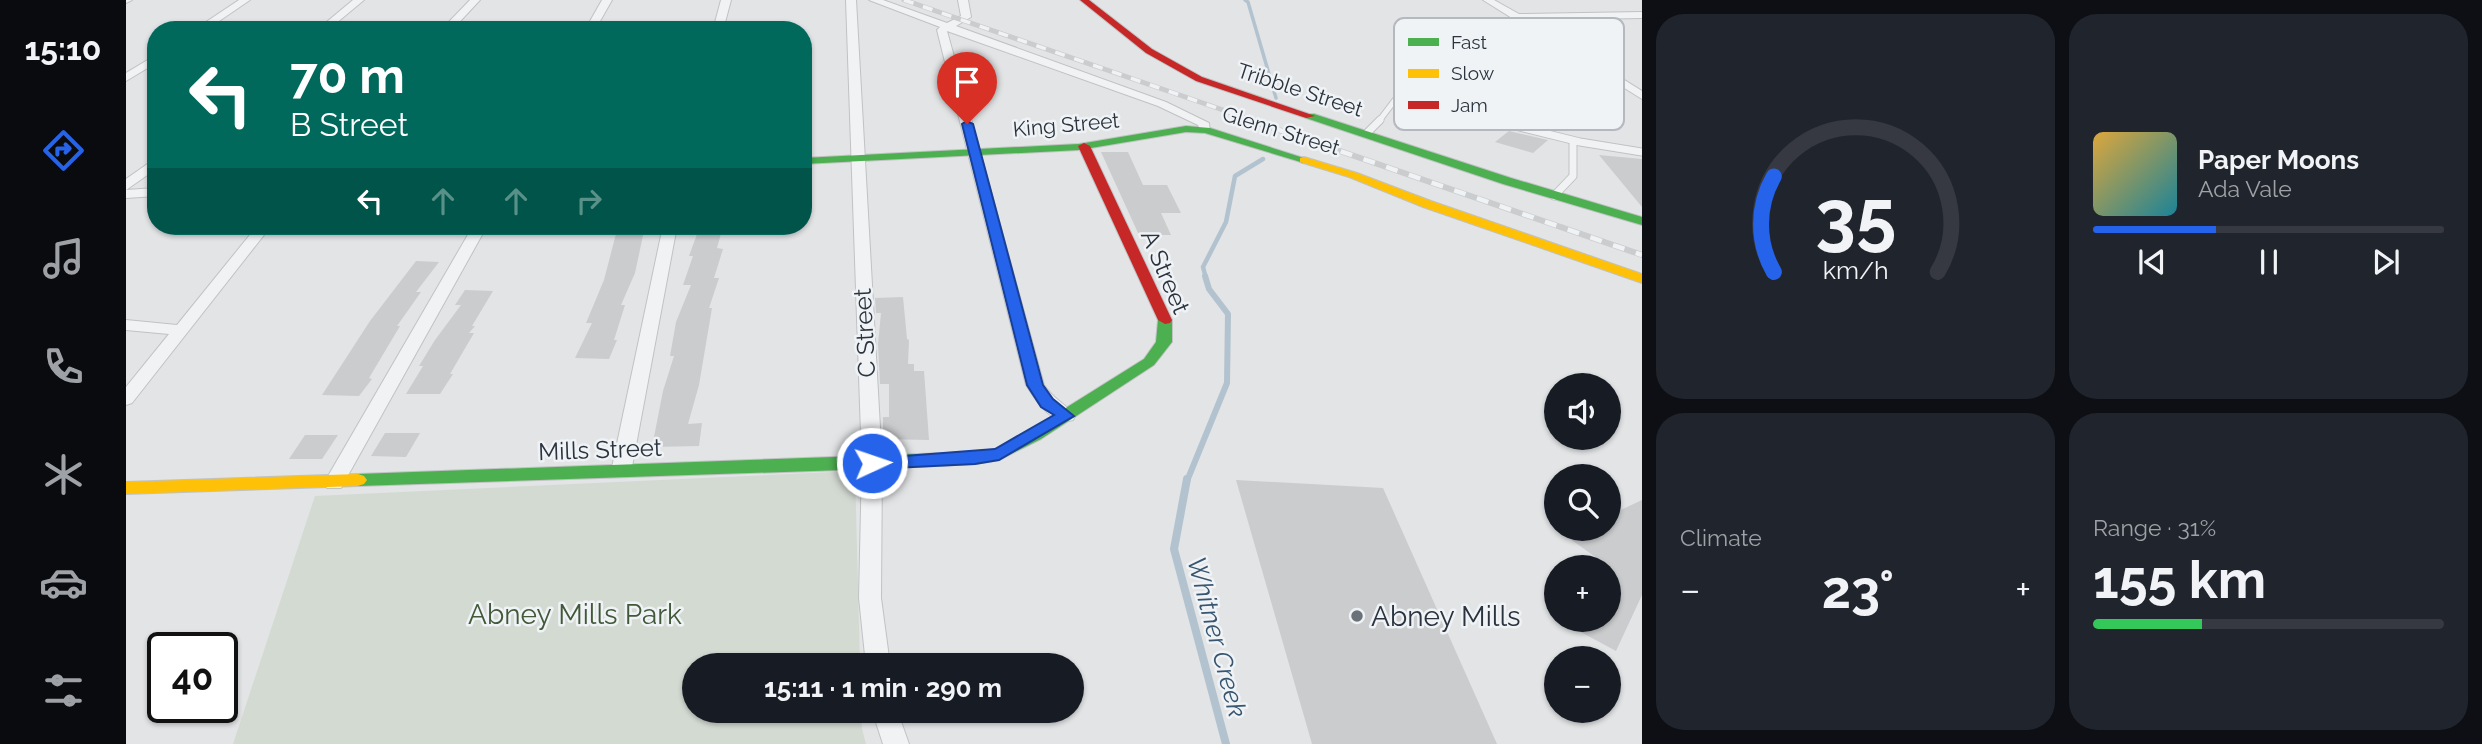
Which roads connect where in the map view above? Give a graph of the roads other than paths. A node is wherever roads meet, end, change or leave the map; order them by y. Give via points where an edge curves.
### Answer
1 (245, 0) edge
2 (359, 0) edge
3 (475, 0) edge
4 (607, 0) edge
5 (726, 0) edge
6 (850, 0) edge
7 (874, 0) edge
8 (963, 0) edge
9 (1084, 0) edge
10 (1488, 0) edge
11 (1642, 15) edge
12 (1518, 17) joint
13 (213, 21) edge
14 (332, 21) edge
15 (455, 21) edge
16 (595, 21) edge
17 (720, 21) edge
18 (947, 26) junction
19 (147, 64) edge
20 (126, 78) edge
21 (1624, 83) edge
22 (1642, 96) edge
23 (1394, 102) edge
24 (1206, 130) junction
25 (1534, 130) edge
26 (1366, 134) junction
27 (1573, 142) junction
28 (1084, 146) junction
29 (1642, 152) edge
30 (975, 153) junction
31 (857, 159) junction
32 (812, 162) edge
33 (147, 169) edge
34 (126, 186) edge
35 (147, 193) edge
36 (126, 194) edge
37 (1554, 196) junction
38 (1642, 221) edge
39 (257, 235) edge
40 (475, 235) edge
41 (668, 235) edge
42 (1642, 279) edge
43 (126, 325) edge
44 (181, 330) junction
45 (126, 399) edge
46 (1066, 416) junction
47 (872, 463) junction
48 (621, 472) junction
49 (334, 483) junction
50 (126, 488) edge
51 (877, 653) edge
52 (889, 723) edge
53 (896, 744) edge

1 - 13 street
2 - 14 street
3 - 15 street
4 - 16 street
5 - 17 street
6 - 31 street, C Street
7 - 18 street, Glenn Street
8 - 18 street via 966,17
9 - 26 street, Tribble Street via 1149,51 1199,79
10 - 12 street
11 - 12 street
18 - 24 street, Glenn Street via 1162,104 1203,123
18 - 30 street via 942,30
19 - 20 street
21 - 22 street
23 - 26 lane
24 - 28 street, King Street via 1186,129
24 - 42 street, Glenn Street via 1353,175
25 - 27 lane
26 - 37 street, Tribble Street
27 - 29 lane
27 - 37 lane via 1573,176
28 - 30 street, King Street
28 - 46 street, A Street via 1164,317 1166,338 1149,362
30 - 31 street, King Street
30 - 46 street via 1035,385 1047,403
31 - 32 street, King Street
31 - 47 street, C Street
33 - 34 street
35 - 36 street
37 - 38 street, Tribble Street
39 - 44 street
40 - 49 street
41 - 48 street
43 - 44 street
44 - 45 street
46 - 47 street, Mills Street via 999,454
47 - 48 street, Mills Street
47 - 51 street, C Street via 870,598
48 - 49 street, Mills Street
49 - 50 street, Mills Street
52 - 53 street

